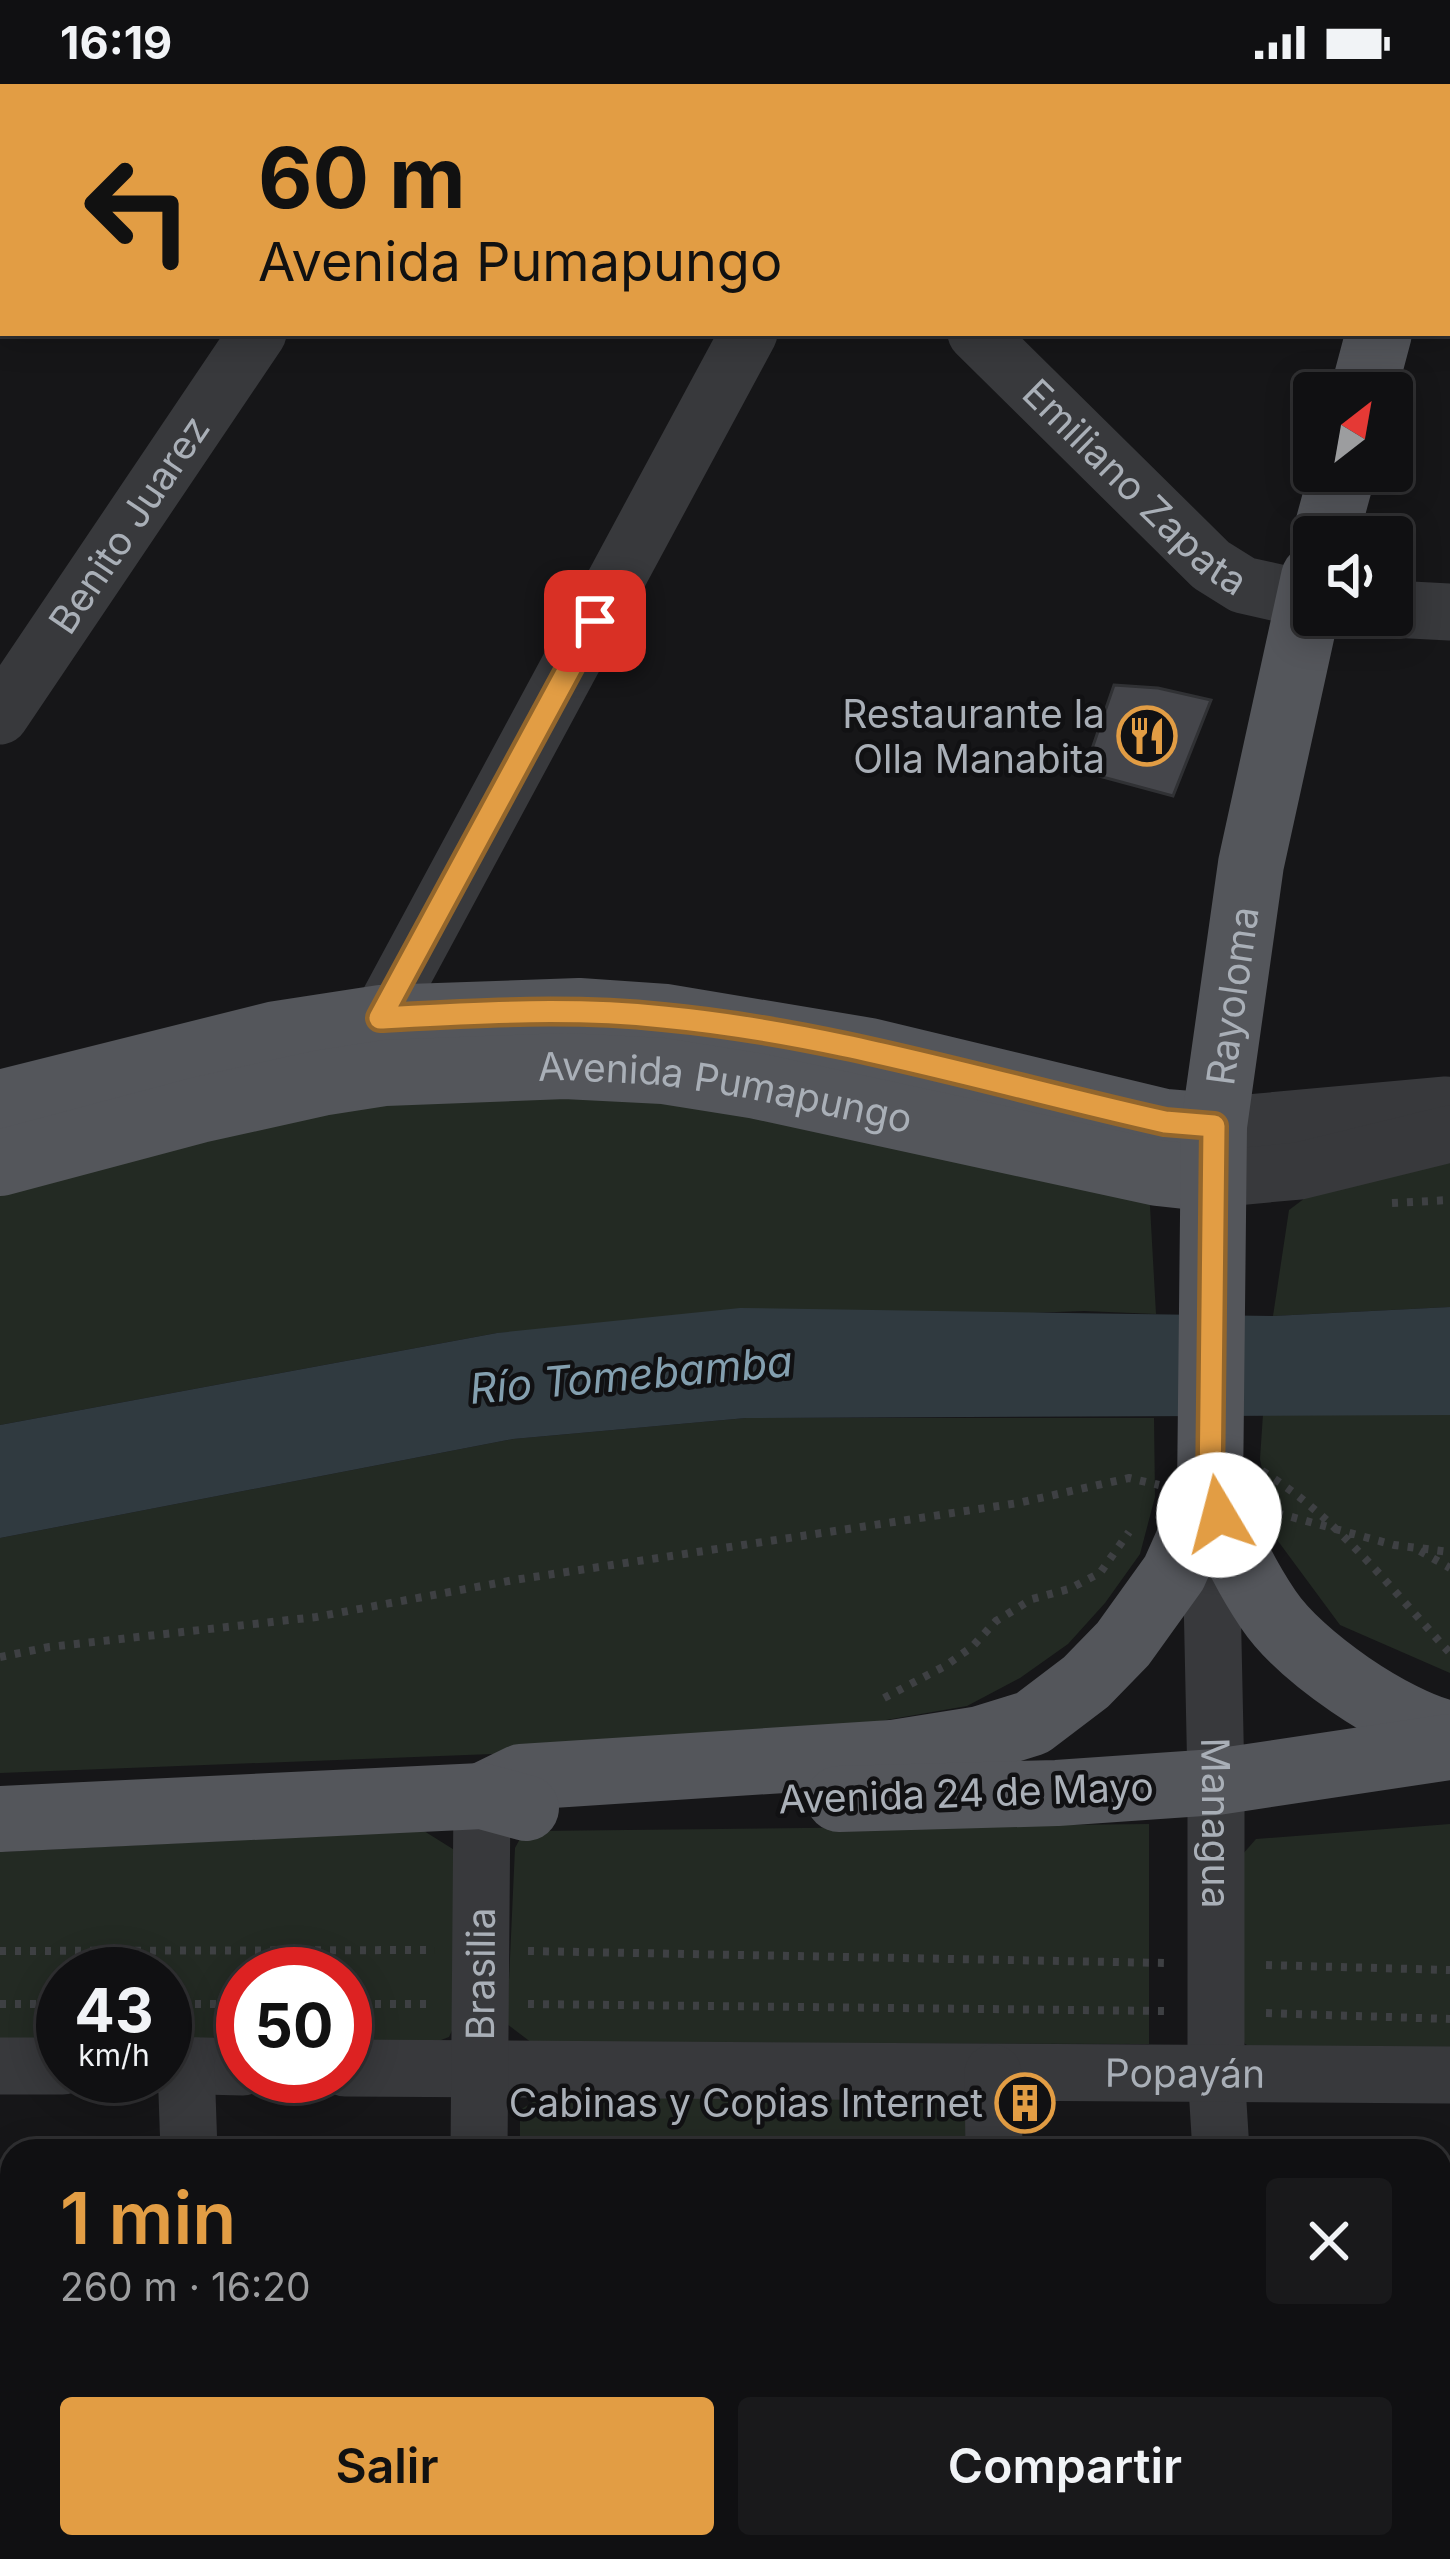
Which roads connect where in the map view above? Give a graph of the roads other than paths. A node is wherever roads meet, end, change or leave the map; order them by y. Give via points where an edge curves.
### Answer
1 (256, 336) edge
2 (746, 336) edge
3 (979, 336) edge
4 (1378, 336) edge
5 (1369, 372) edge
6 (1293, 590) edge
7 (1413, 610) edge
8 (1450, 612) edge
9 (1302, 636) edge
10 (0, 716) edge
11 (384, 1061) junction
12 (0, 1103) edge
13 (1450, 1105) edge
14 (1450, 1134) edge
15 (0, 1163) edge
16 (1213, 1170) junction
17 (1199, 1481) junction
18 (1123, 1644) joint
19 (1450, 1734) edge
20 (1450, 1747) edge
21 (1216, 1782) junction
22 (482, 1796) junction
23 (0, 1819) edge
24 (0, 2066) edge
25 (36, 2066) edge
26 (372, 2069) edge
27 (481, 2071) junction
28 (1216, 2071) junction
29 (993, 2073) junction
30 (1450, 2075) edge
31 (181, 2103) edge
32 (187, 2139) edge
33 (479, 2139) edge
34 (994, 2139) edge
35 (1220, 2139) edge

1 - 10 street, Benito Juarez
2 - 11 street
3 - 6 street, Emiliano Zapata via 1211,565 1243,585
4 - 5 main road
7 - 8 street
9 - 16 main road, Rayoloma via 1251,864
11 - 12 main road, Avenida Pumapungo via 276,1034
11 - 15 main road, Avenida Pumapungo
11 - 16 main road, Avenida Pumapungo via 580,1011 666,1017 870,1051 1165,1122
13 - 16 street, Avenida Pumapungo
14 - 16 street, Avenida Pumapungo via 1298,1171
16 - 17 main road, Rayoloma
17 - 18 main road, Rayoloma via 1174,1573
17 - 19 main road, Rayoloma via 1270,1614 1360,1693
17 - 21 street, Managua
18 - 22 main road, Avenida 24 de Mayo via 1032,1723 980,1739 892,1753 521,1777
20 - 21 main road, Avenida 24 de Mayo
21 - 22 main road, Avenida 24 de Mayo via 520,1808
21 - 28 street, Managua
22 - 23 main road, Avenida 24 de Mayo
22 - 27 street, Brasilia
24 - 25 street
26 - 27 street, Popayán
27 - 29 street, Popayán
27 - 33 street, Brasilia
28 - 29 street, Popayán
28 - 30 street, Popayán
28 - 35 street, Managua
29 - 34 street
31 - 32 street

